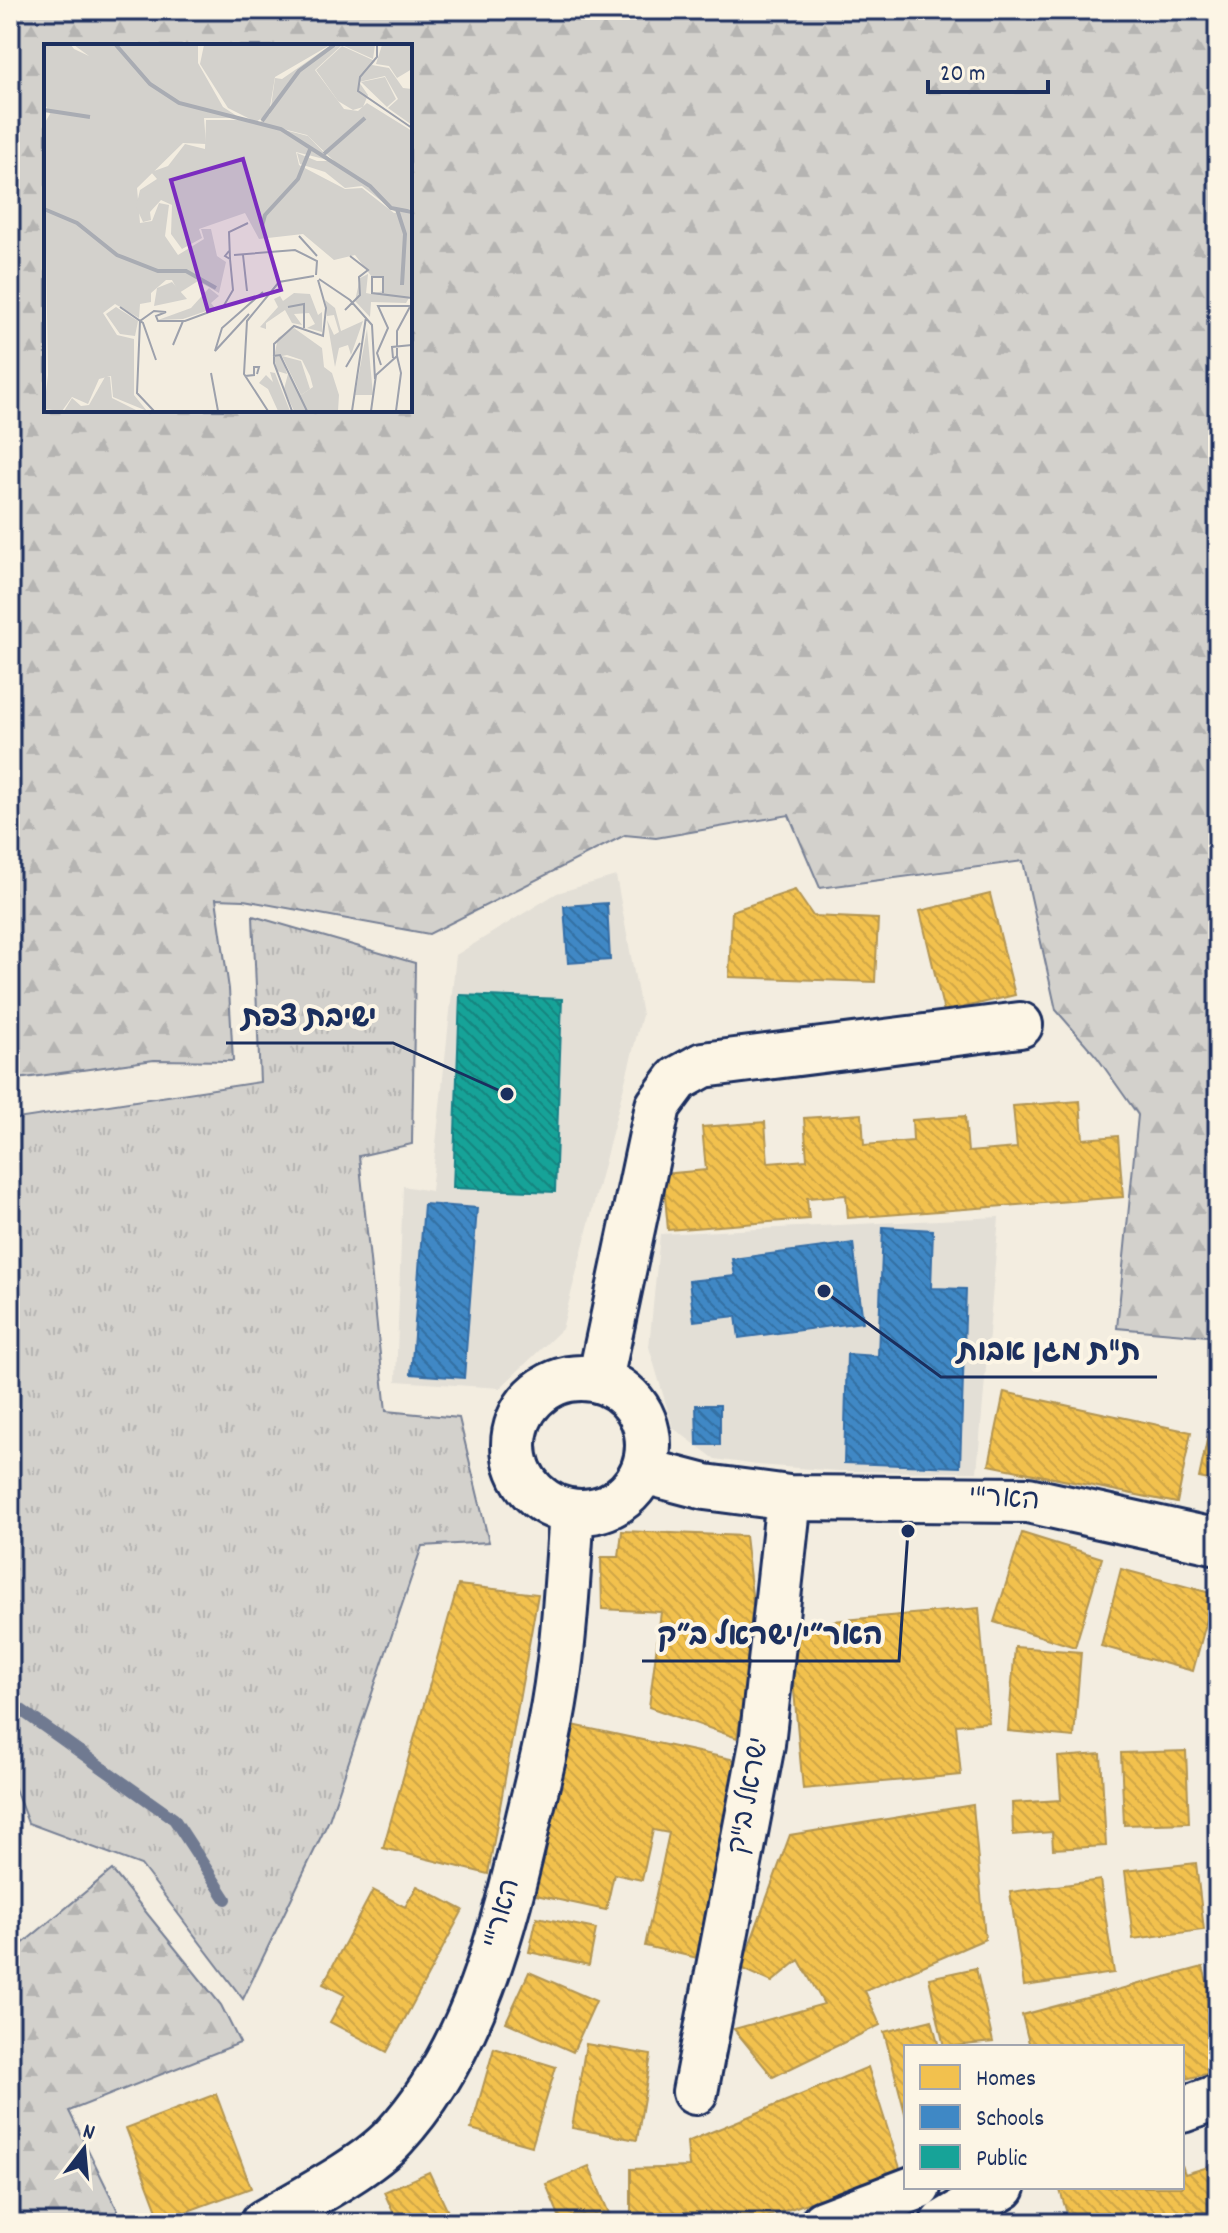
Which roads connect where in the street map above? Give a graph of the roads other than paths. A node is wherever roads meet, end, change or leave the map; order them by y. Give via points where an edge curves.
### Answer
1 (1020, 1025) dead end
2 (600, 1380) junction
3 (644, 1471) junction
4 (789, 1498) junction
5 (572, 1512) junction
6 (1218, 1542) edge
7 (695, 2092) dead end
8 (1218, 2097) edge
9 (1184, 2109) edge
10 (913, 2189) edge
11 (991, 2190) edge
12 (263, 2223) edge
13 (823, 2223) edge
14 (943, 2223) edge

1 - 2 street via 703,1065 678,1079 658,1106
2 - 3 street via 635,1404 646,1425
2 - 5 street via 553,1383 520,1417 514,1439 516,1463 526,1484 550,1505
3 - 4 street, האר"י via 705,1487
3 - 5 street via 618,1502 596,1511
4 - 6 street, האר"י via 1028,1500
4 - 7 street, ישראל ב"ק via 764,1730
5 - 12 street, האר"י via 559,1670 541,1769 509,1904 476,2004 433,2084 393,2138
8 - 9 street
10 - 13 street
11 - 14 street

